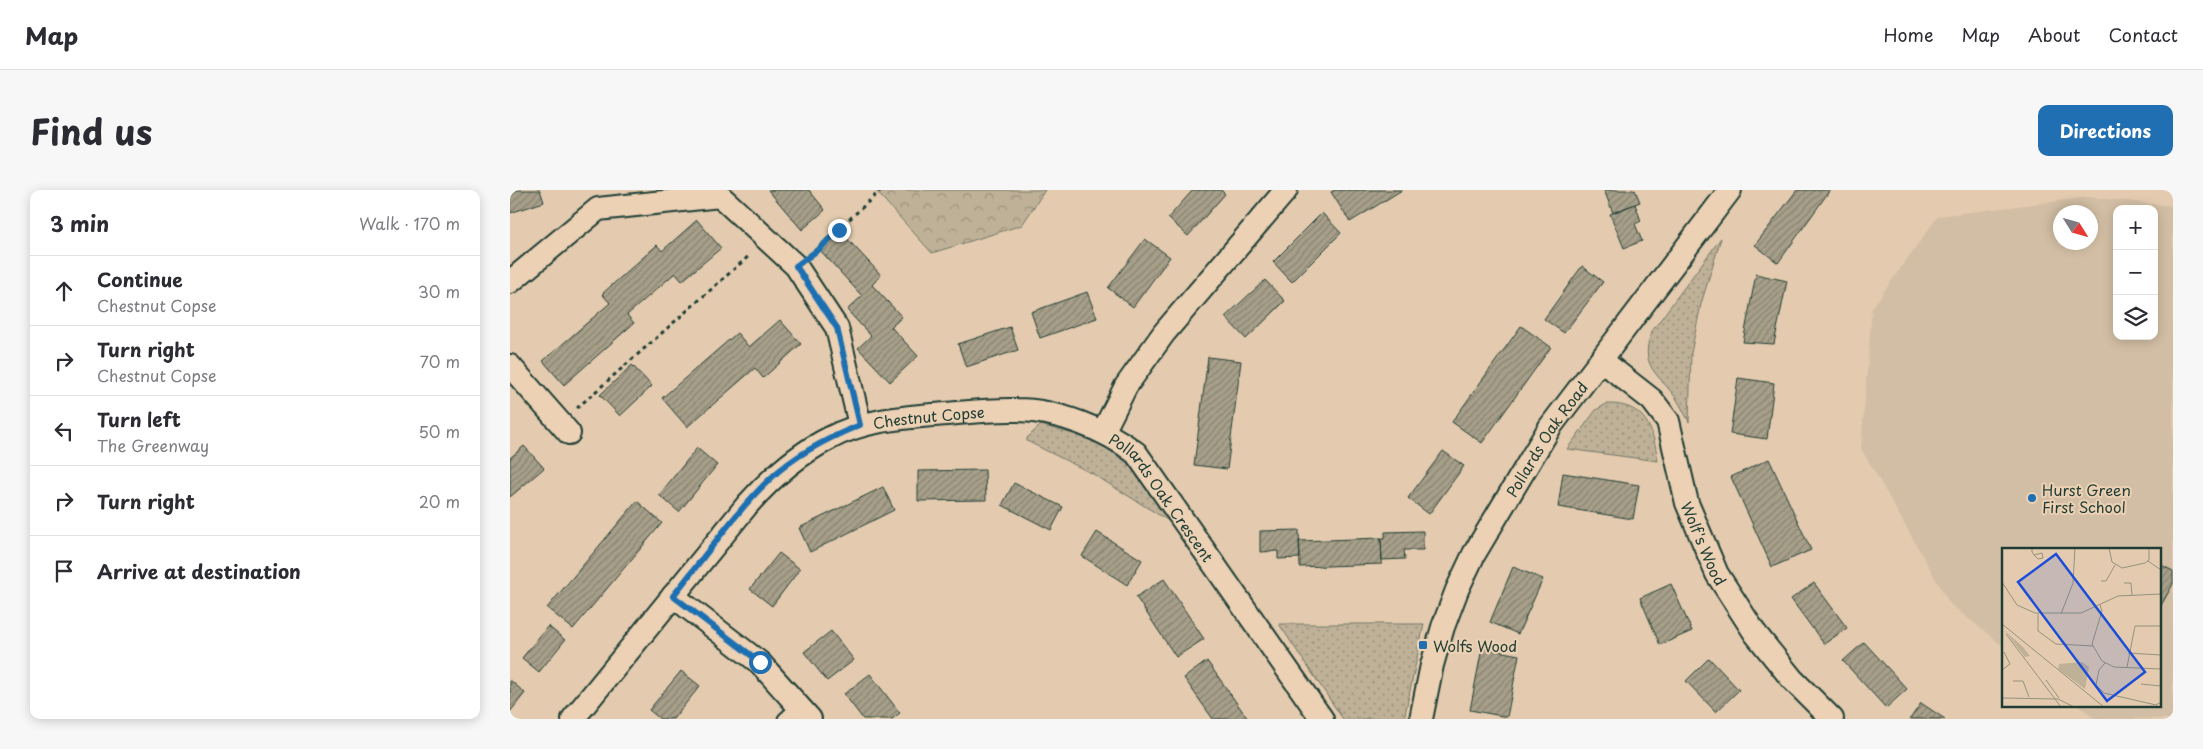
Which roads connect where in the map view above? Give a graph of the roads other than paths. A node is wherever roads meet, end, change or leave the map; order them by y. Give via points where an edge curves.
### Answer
1 (1286, 190) edge
2 (1730, 190) edge
3 (510, 282) edge
4 (1602, 360) junction
5 (510, 366) edge
6 (860, 425) junction
7 (565, 428) road end
8 (1104, 432) junction
9 (673, 596) junction
10 (798, 715) edge
11 (573, 719) edge
12 (1322, 719) edge
13 (1421, 719) edge
14 (1832, 719) edge

1 - 8 street, Pollards Oak Crescent via 1164,333 1126,386
2 - 4 street, Pollards Oak Road
3 - 6 street via 598,209 720,196 796,266 837,328
4 - 13 street, Pollards Oak Road via 1550,427 1474,554 1443,627
4 - 14 street, Wolf's Wood via 1652,400 1668,421 1687,503 1717,574 1773,656
5 - 7 street
6 - 8 street, Chestnut Copse via 902,418 1018,410 1047,414
6 - 9 street, Chestnut Copse via 800,455 771,478
8 - 12 street, Pollards Oak Crescent via 1136,453
9 - 10 street via 760,662
9 - 11 street, Chestnut Copse

